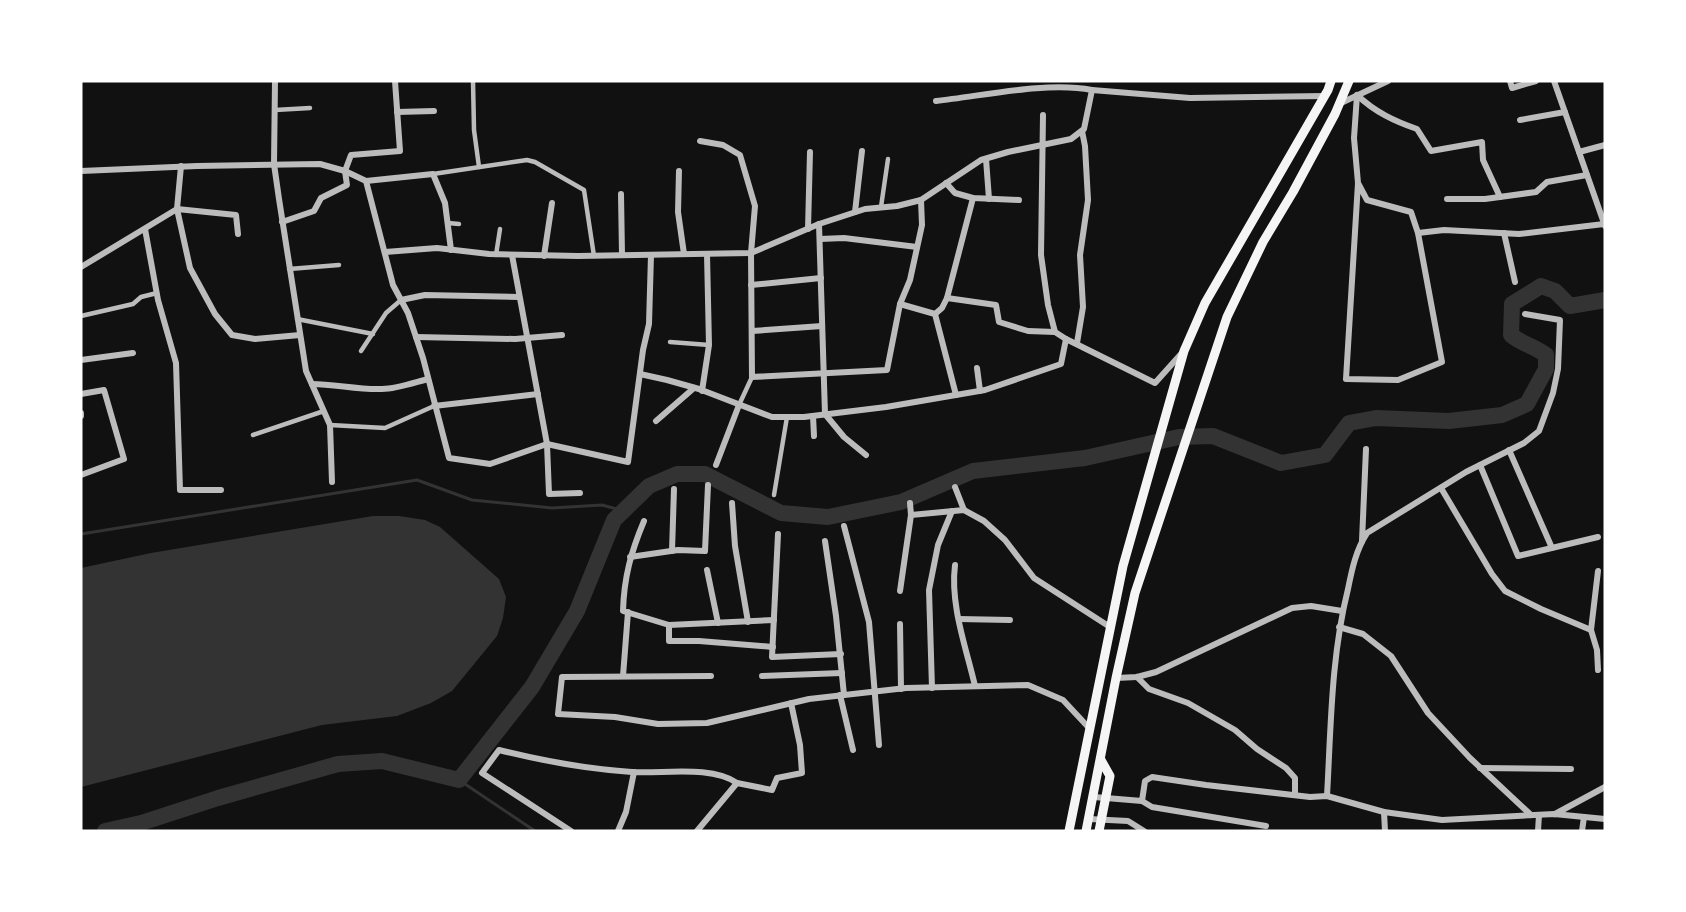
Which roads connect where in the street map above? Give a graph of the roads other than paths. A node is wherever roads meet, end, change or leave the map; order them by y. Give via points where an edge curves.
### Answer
1 (275, 81) edge
2 (396, 81) edge
3 (473, 81) edge
4 (1331, 81) edge
5 (1349, 81) edge
6 (1388, 81) edge
7 (1510, 81) edge
8 (1536, 81) edge
9 (1554, 81) edge
10 (1092, 90) junction
11 (1357, 95) junction
12 (1325, 96) junction
13 (936, 101) dead end
14 (1340, 103) junction
15 (310, 108) dead end
16 (275, 110) junction
17 (434, 111) dead end
18 (397, 112) junction
19 (1565, 112) junction
20 (1043, 115) dead end
21 (1520, 120) dead end
22 (1082, 131) junction
23 (700, 141) dead end
24 (1044, 145) junction
25 (1605, 145) edge
26 (862, 151) dead end
27 (1579, 152) junction
28 (810, 153) dead end
29 (888, 159) dead end
30 (986, 159) junction
31 (274, 164) junction
32 (181, 166) junction
33 (479, 167) junction
34 (81, 171) edge
35 (345, 171) junction
36 (679, 171) dead end
37 (433, 174) junction
38 (1587, 175) junction
39 (366, 181) junction
40 (946, 183) junction
41 (1358, 183) junction
42 (621, 194) dead end
43 (1500, 197) junction
44 (973, 198) junction
45 (989, 199) junction
46 (1447, 199) dead end
47 (921, 200) junction
48 (1019, 200) dead end
49 (552, 203) dead end
50 (881, 207) junction
51 (177, 209) junction
52 (855, 212) junction
53 (282, 222) junction
54 (448, 224) junction
55 (459, 224) dead end
56 (819, 224) junction
57 (1605, 225) edge
58 (145, 229) junction
59 (500, 229) dead end
60 (808, 229) junction
61 (1418, 233) junction
62 (1504, 233) junction
63 (238, 234) dead end
64 (820, 239) junction
65 (917, 247) junction
66 (451, 250) junction
67 (385, 252) junction
68 (684, 254) junction
69 (707, 254) junction
70 (751, 254) junction
71 (496, 255) junction
72 (512, 255) junction
73 (622, 255) junction
74 (651, 255) junction
75 (544, 256) junction
76 (594, 256) junction
77 (339, 265) dead end
78 (81, 267) edge
79 (289, 269) junction
80 (821, 278) junction
81 (1515, 282) dead end
82 (751, 285) junction
83 (157, 293) junction
84 (519, 297) junction
85 (947, 298) junction
86 (401, 300) junction
87 (900, 304) junction
88 (935, 314) junction
89 (1525, 314) dead end
90 (81, 316) edge
91 (297, 319) junction
92 (822, 326) junction
93 (752, 331) junction
94 (1055, 332) junction
95 (373, 334) junction
96 (300, 335) junction
97 (562, 335) dead end
98 (416, 337) junction
99 (528, 338) junction
100 (1066, 339) junction
101 (670, 342) dead end
102 (1077, 343) junction
103 (709, 345) junction
104 (361, 351) dead end
105 (1184, 351) junction
106 (133, 353) dead end
107 (81, 360) edge
108 (977, 368) dead end
109 (640, 374) junction
110 (824, 374) junction
111 (752, 377) junction
112 (428, 379) junction
113 (312, 384) junction
114 (694, 388) junction
115 (702, 391) junction
116 (980, 391) junction
117 (538, 393) junction
118 (81, 394) edge
119 (956, 395) junction
120 (739, 405) junction
121 (434, 406) junction
122 (324, 411) junction
123 (825, 414) junction
124 (813, 416) junction
125 (787, 417) junction
126 (656, 421) dead end
127 (330, 425) junction
128 (253, 435) dead end
129 (814, 436) dead end
130 (547, 444) junction
131 (1366, 449) dead end
132 (1509, 450) junction
133 (866, 455) dead end
134 (716, 465) dead end
135 (1480, 465) junction
136 (81, 475) edge
137 (332, 482) dead end
138 (708, 486) dead end
139 (955, 487) dead end
140 (1441, 488) junction
141 (221, 489) dead end
142 (674, 489) dead end
143 (580, 493) dead end
144 (774, 495) dead end
145 (732, 503) dead end
146 (910, 503) dead end
147 (964, 510) junction
148 (952, 512) junction
149 (911, 515) junction
150 (644, 521) dead end
151 (844, 526) dead end
152 (778, 534) dead end
153 (1598, 537) dead end
154 (825, 541) dead end
155 (1362, 541) junction
156 (1552, 548) junction
157 (672, 551) junction
158 (630, 556) junction
159 (955, 565) dead end
160 (707, 570) dead end
161 (1598, 571) dead end
162 (900, 591) dead end
163 (1342, 611) junction
164 (628, 612) junction
165 (959, 619) junction
166 (774, 620) junction
167 (1010, 620) dead end
168 (748, 621) junction
169 (718, 623) junction
170 (900, 624) dead end
171 (669, 625) junction
172 (1110, 627) junction
173 (1340, 627) junction
174 (1591, 630) junction
175 (773, 647) junction
176 (841, 654) junction
177 (1598, 669) dead end
178 (842, 673) junction
179 (1101, 675) junction
180 (623, 676) junction
181 (711, 676) dead end
182 (762, 676) dead end
183 (1137, 677) junction
184 (1116, 678) junction
185 (975, 686) junction
186 (932, 688) junction
187 (901, 689) junction
188 (874, 692) junction
189 (842, 695) junction
190 (792, 703) junction
191 (1090, 729) junction
192 (879, 746) dead end
193 (853, 750) dead end
194 (1101, 760) junction
195 (1480, 768) junction
196 (1571, 769) dead end
197 (634, 772) junction
198 (737, 783) junction
199 (1605, 787) edge
200 (1295, 795) junction
201 (1326, 796) junction
202 (1094, 797) junction
203 (1106, 798) junction
204 (1142, 801) junction
205 (1384, 812) junction
206 (1554, 814) junction
207 (1531, 815) junction
208 (1539, 815) junction
209 (1584, 817) junction
210 (1089, 819) junction
211 (1605, 819) edge
212 (1102, 820) junction
213 (1266, 826) dead end
214 (571, 831) edge
215 (618, 831) edge
216 (697, 831) edge
217 (1069, 831) edge
218 (1086, 831) edge
219 (1099, 831) edge
220 (1144, 831) edge
221 (1385, 831) edge
222 (1538, 831) edge
223 (1582, 831) edge

1 - 16 street
2 - 18 street
3 - 33 street
4 - 12 highway
5 - 14 highway
6 - 11 street
7 - 8 street via 1512,88
9 - 19 street
10 - 12 street via 1190,98
10 - 13 street via 1049,88
10 - 22 street
11 - 14 street
11 - 41 street via 1354,138
11 - 43 street via 1372,109 1417,129 1431,151 1482,142 1483,160
12 - 105 highway via 1205,303
14 - 184 highway via 1247,272 1227,317 1135,593
15 - 16 street
16 - 31 street
17 - 18 street
18 - 35 street via 400,151 351,155
19 - 21 street
19 - 27 street
20 - 24 street
22 - 24 street via 1071,140
22 - 102 street via 1088,200 1080,255 1083,307
23 - 70 street via 723,145 740,154 755,206
24 - 30 street
24 - 94 street via 1041,255
25 - 27 street
26 - 52 street
27 - 38 street
28 - 60 street
29 - 50 street
30 - 40 street
30 - 45 street
31 - 32 street
31 - 35 street via 320,164
31 - 53 street
32 - 34 street
32 - 51 street
33 - 37 street
33 - 76 street via 527,160 584,190
35 - 39 street
35 - 53 street via 347,185 321,198 314,211
36 - 68 street via 678,212
37 - 39 street
37 - 54 street via 445,203
38 - 43 street via 1547,182 1536,192
38 - 57 street
39 - 67 street
40 - 44 street via 955,193
40 - 47 street
41 - 61 street via 1367,200 1411,212
41 - 61 street via 1346,379 1398,380 1442,362
42 - 73 street
43 - 46 street
44 - 45 street
44 - 85 street
45 - 48 street
47 - 50 street
47 - 65 street via 922,225
49 - 75 street
50 - 52 street
51 - 58 street
51 - 63 street via 236,215
51 - 96 street via 190,268 231,335 255,339
52 - 56 street
53 - 79 street
54 - 55 street
54 - 66 street
56 - 60 street
56 - 64 street
57 - 62 street
58 - 78 street
58 - 83 street
59 - 71 street
60 - 70 street
61 - 62 street
62 - 81 street
64 - 65 street
64 - 80 street
65 - 87 street
66 - 67 street
66 - 71 street
67 - 86 street
68 - 69 street
68 - 74 street
69 - 70 street
69 - 103 street
70 - 82 street
71 - 72 street
72 - 75 street
72 - 84 street
73 - 74 street
73 - 76 street
74 - 109 street via 650,324
75 - 76 street
77 - 79 street
79 - 91 street
80 - 82 street
80 - 92 street
82 - 93 street
83 - 90 street
83 - 141 street via 176,363 180,490
84 - 86 street via 425,295
84 - 99 street
85 - 88 street
85 - 94 street via 996,305 999,322 1028,331
86 - 95 street via 386,313
86 - 98 street
87 - 88 street
87 - 110 street via 887,370
88 - 119 street
89 - 132 street via 1560,320 1558,369 1539,430
91 - 95 street
91 - 96 street
92 - 93 street
92 - 110 street
93 - 111 street
94 - 100 street
95 - 104 street
96 - 113 street
97 - 99 street
98 - 99 street
98 - 112 street
99 - 117 street
100 - 102 street
100 - 116 street via 1062,364
101 - 103 street
102 - 105 street via 1155,383
103 - 115 street
105 - 172 highway via 1123,566
106 - 107 street
108 - 116 street
109 - 114 street
109 - 130 street via 628,462
110 - 111 street
110 - 123 street
111 - 120 street
112 - 113 street via 385,389
112 - 121 street
113 - 122 street
114 - 115 street
114 - 126 street
115 - 120 street
116 - 119 street
117 - 121 street
117 - 130 street
118 - 136 street via 104,390 124,459
119 - 123 street
120 - 125 street via 772,417
120 - 134 street
121 - 127 street via 385,428
121 - 130 street via 449,458 490,464
122 - 127 street
122 - 128 street
123 - 124 street
123 - 133 street
124 - 125 street
124 - 129 street
125 - 144 street
127 - 137 street
130 - 143 street via 549,494
131 - 155 street
132 - 135 street
132 - 156 street
135 - 140 street
135 - 156 street via 1518,556
138 - 157 street via 705,551
139 - 147 street
140 - 155 street via 1367,533
140 - 174 street via 1505,591
142 - 157 street
145 - 168 street
146 - 149 street
147 - 148 street
147 - 172 street via 1005,540 1034,578
148 - 149 street
148 - 186 street via 938,545 929,590
149 - 162 street
150 - 158 street
151 - 188 street via 868,622
152 - 166 street
153 - 156 street
154 - 176 street
155 - 163 street
157 - 158 street
158 - 164 street via 623,586 623,611
159 - 165 street via 953,582
160 - 169 street
161 - 174 street
163 - 173 street
163 - 183 street via 1311,606 1292,608 1156,672
164 - 171 street
164 - 180 street
165 - 167 street
165 - 185 street
166 - 168 street
166 - 175 street
168 - 169 street
169 - 171 street
170 - 187 street
171 - 175 street via 669,640
172 - 179 highway
173 - 195 street via 1363,634 1391,656 1428,713
173 - 201 street
174 - 177 street
175 - 176 street via 772,657
176 - 178 street
178 - 182 street
178 - 189 street
179 - 184 highway
179 - 191 highway
180 - 181 street
180 - 190 street via 562,677 558,714 658,724 707,723
183 - 184 street
183 - 200 street via 1149,689 1188,703 1235,730 1286,768 1295,778
184 - 194 highway
185 - 186 street
185 - 191 street via 1029,685 1063,700
186 - 187 street
187 - 188 street
188 - 189 street
188 - 192 street
189 - 190 street
189 - 193 street
190 - 198 street via 801,773 777,778 772,790
191 - 217 highway
194 - 202 highway
194 - 203 highway via 1110,776
195 - 196 street
195 - 207 street
197 - 198 street via 727,776
197 - 214 street via 548,762 499,750 482,773
197 - 215 street
198 - 216 street
199 - 206 street
200 - 201 street
200 - 204 street via 1152,777 1145,781
201 - 205 street
202 - 203 street
202 - 210 highway
203 - 204 street
203 - 212 highway
204 - 213 street via 1152,807
205 - 207 street via 1442,820
205 - 221 street
206 - 208 street
206 - 209 street
207 - 208 street
208 - 222 street
209 - 211 street
209 - 223 street
210 - 212 street
210 - 218 highway
212 - 219 highway
212 - 220 street via 1128,821

